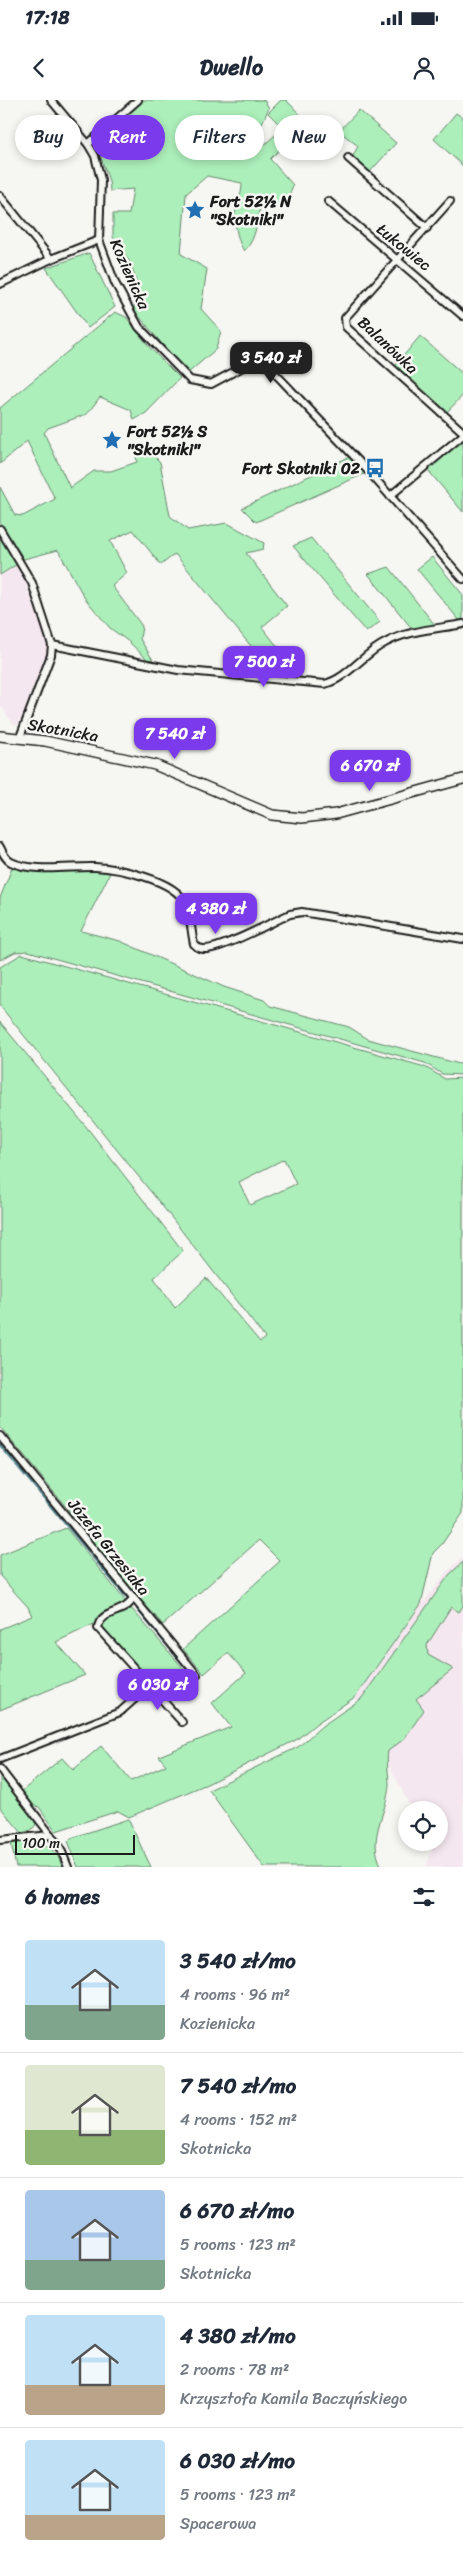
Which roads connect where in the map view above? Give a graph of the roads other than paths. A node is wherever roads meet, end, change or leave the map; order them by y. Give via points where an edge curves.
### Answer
1 (50, 100) edge
2 (138, 100) edge
3 (88, 144) junction
4 (348, 158) dead end
5 (0, 196) edge
6 (328, 200) dead end
7 (450, 201) dead end
8 (427, 228) junction
9 (99, 240) junction
10 (51, 259) junction
11 (399, 259) junction
12 (0, 284) edge
13 (463, 316) edge
14 (463, 433) edge
15 (390, 496) junction
16 (0, 530) edge
17 (463, 579) edge
18 (463, 624) edge
19 (52, 645) junction
20 (0, 736) edge
21 (20, 737) junction
22 (463, 779) edge
23 (0, 847) edge
24 (463, 938) edge
25 (0, 1436) edge
26 (133, 1598) junction
27 (196, 1675) dead end
28 (149, 1686) junction
29 (182, 1722) dead end
30 (0, 1759) edge
31 (0, 1770) edge
32 (51, 1835) junction
33 (0, 1840) edge
34 (68, 1867) edge

1 - 3 street, Kozienicka
2 - 3 street
3 - 9 street, Kozienicka via 101,180
4 - 8 street
5 - 10 street
6 - 11 street, Łukowiec
7 - 8 street, Balanówka
8 - 11 street, Balanówka
9 - 10 street
9 - 15 street, Kozienicka via 115,283 139,326 190,380 211,384 250,363 268,366
10 - 12 street
11 - 13 street, Łukowiec
11 - 14 street, Balanówka via 345,318 346,327
14 - 15 street
15 - 17 street, Kozienicka
16 - 19 street via 32,583
18 - 19 street via 416,632 383,643 325,684 178,670
19 - 21 street
20 - 21 main road, Skotnicka
21 - 22 main road, Skotnicka via 155,765 253,808 287,818 336,814
23 - 24 street via 6,859 20,866 96,867 167,885 185,902 194,944 199,949 220,945 290,914 302,912
25 - 26 street, Józefa Grzesiaka
26 - 27 street, Józefa Grzesiaka
26 - 28 street via 128,1607 103,1617 98,1628
28 - 29 street
28 - 30 street via 120,1712
31 - 32 street
32 - 33 street
32 - 34 street via 65,1856

